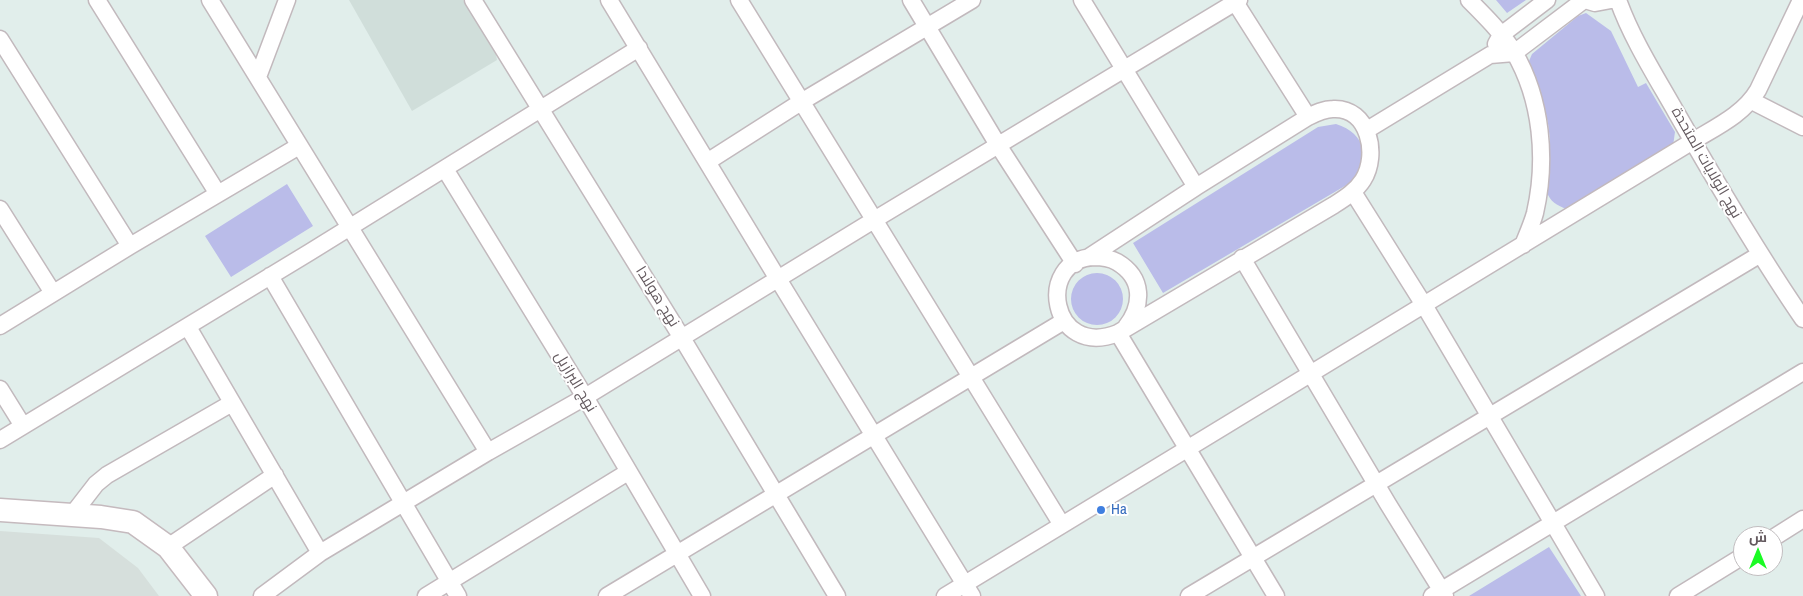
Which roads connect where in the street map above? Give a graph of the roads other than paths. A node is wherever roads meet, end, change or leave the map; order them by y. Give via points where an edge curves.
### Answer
1 (97, 0) edge
2 (210, 0) edge
3 (287, 0) edge
4 (473, 0) edge
5 (609, 0) edge
6 (739, 0) edge
7 (911, 0) edge
8 (972, 0) edge
9 (1082, 0) edge
10 (1469, 0) edge
11 (1546, 0) edge
12 (1584, 0) edge
13 (1611, 0) edge
14 (1618, 0) edge
15 (1801, 0) edge
16 (1237, 1) edge
17 (927, 26) junction
18 (1501, 35) junction
19 (0, 39) edge
20 (639, 48) junction
21 (1514, 53) junction
22 (1490, 55) junction
23 (1124, 70) junction
24 (258, 78) junction
25 (1752, 100) junction
26 (801, 102) junction
27 (540, 110) junction
28 (1308, 117) junction
29 (1803, 127) edge
30 (1367, 130) junction
31 (1693, 141) junction
32 (998, 145) junction
33 (299, 146) junction
34 (707, 162) junction
35 (445, 169) junction
36 (1196, 187) junction
37 (1354, 192) junction
38 (218, 194) junction
39 (0, 209) edge
40 (874, 220) junction
41 (351, 226) junction
42 (1523, 245) junction
43 (130, 246) junction
44 (1759, 254) junction
45 (1242, 258) junction
46 (1082, 261) junction
47 (270, 276) junction
48 (778, 279) junction
49 (54, 293) junction
50 (1424, 305) junction
51 (1803, 319) edge
52 (1064, 321) junction
53 (0, 326) edge
54 (188, 327) junction
55 (1122, 330) junction
56 (682, 338) junction
57 (1803, 372) edge
58 (1312, 374) junction
59 (972, 376) junction
60 (0, 389) edge
61 (585, 397) junction
62 (232, 403) junction
63 (1490, 417) junction
64 (23, 426) junction
65 (874, 435) junction
66 (0, 440) edge
67 (1188, 449) junction
68 (488, 452) junction
69 (628, 472) junction
70 (275, 475) junction
71 (1377, 484) junction
72 (776, 494) junction
73 (404, 503) junction
74 (0, 510) edge
75 (72, 515) junction
76 (1803, 519) edge
77 (1552, 524) junction
78 (1062, 525) junction
79 (1783, 532) edge
80 (168, 547) junction
81 (320, 553) junction
82 (676, 554) junction
83 (1254, 558) junction
84 (1733, 562) edge
85 (449, 581) junction
86 (969, 590) edge
87 (1440, 594) edge
88 (206, 596) edge
89 (262, 596) edge
90 (426, 596) edge
91 (458, 596) edge
92 (607, 596) edge
93 (702, 596) edge
94 (837, 596) edge
95 (945, 596) edge
96 (1189, 596) edge
97 (1276, 596) edge
98 (1596, 596) edge
99 (1678, 596) edge

1 - 38 street
2 - 24 street
3 - 24 street
4 - 27 street, نهج هولندا
5 - 20 street
6 - 26 street
7 - 17 street
8 - 17 street
9 - 23 street
10 - 18 street
11 - 18 street
12 - 13 street via 1595,3
12 - 21 street
14 - 31 street, نهج الولايات المتحدة
15 - 25 street
16 - 23 street
16 - 28 street
17 - 26 street
17 - 32 street
18 - 21 street
18 - 22 street
19 - 43 street
20 - 27 street
20 - 34 street
21 - 22 street
21 - 42 street via 1533,96 1541,151 1540,190
22 - 30 street
23 - 32 street
23 - 36 street
24 - 33 street
25 - 29 street
25 - 31 street
26 - 34 street
26 - 40 street
27 - 35 street
27 - 56 street, نهج هولندا
28 - 30 street via 1335,108 1347,111
28 - 36 street
30 - 37 street via 1370,165
31 - 42 street
31 - 44 street, نهج الولايات المتحدة
32 - 40 street
32 - 46 street
33 - 38 street
33 - 41 street
34 - 48 street
35 - 41 street
35 - 61 street, نهج البرازيل
36 - 46 street
37 - 45 street
37 - 50 street
38 - 43 street
39 - 49 street
40 - 48 street
40 - 59 street
41 - 47 street
41 - 68 street
42 - 50 street
43 - 49 street
44 - 51 street, نهج الولايات المتحدة
44 - 63 street
45 - 55 street
45 - 58 street
46 - 52 street via 1065,272 1059,284 1056,296
46 - 55 street via 1102,257 1115,261 1134,279 1138,304 1134,317
47 - 54 street
47 - 73 street
48 - 56 street
48 - 65 street
49 - 53 street
50 - 58 street
50 - 63 street
52 - 55 street via 1072,330 1088,337 1107,338
52 - 59 street
54 - 62 street
54 - 64 street
55 - 67 street
56 - 61 street
56 - 72 street, نهج هولندا
57 - 77 street
58 - 67 street
58 - 71 street
59 - 65 street
59 - 78 street
60 - 64 street
61 - 68 street
61 - 69 street, نهج البرازيل
62 - 70 street
62 - 75 street via 107,475
63 - 71 street
63 - 77 street
64 - 66 street
65 - 72 street
65 - 86 street
67 - 78 street
67 - 83 street
68 - 73 street
69 - 82 street, نهج البرازيل
69 - 85 street
70 - 80 street
70 - 81 street
71 - 83 street
71 - 87 street
72 - 82 street
72 - 94 street, نهج هولندا
73 - 81 street
73 - 85 street
74 - 75 street
75 - 80 street via 133,522
76 - 79 street
77 - 87 street
77 - 98 street
78 - 86 street
80 - 88 street
81 - 89 street
82 - 92 street
82 - 93 street, نهج البرازيل
83 - 96 street
83 - 97 street
84 - 99 street
85 - 90 street
85 - 91 street
86 - 95 street

